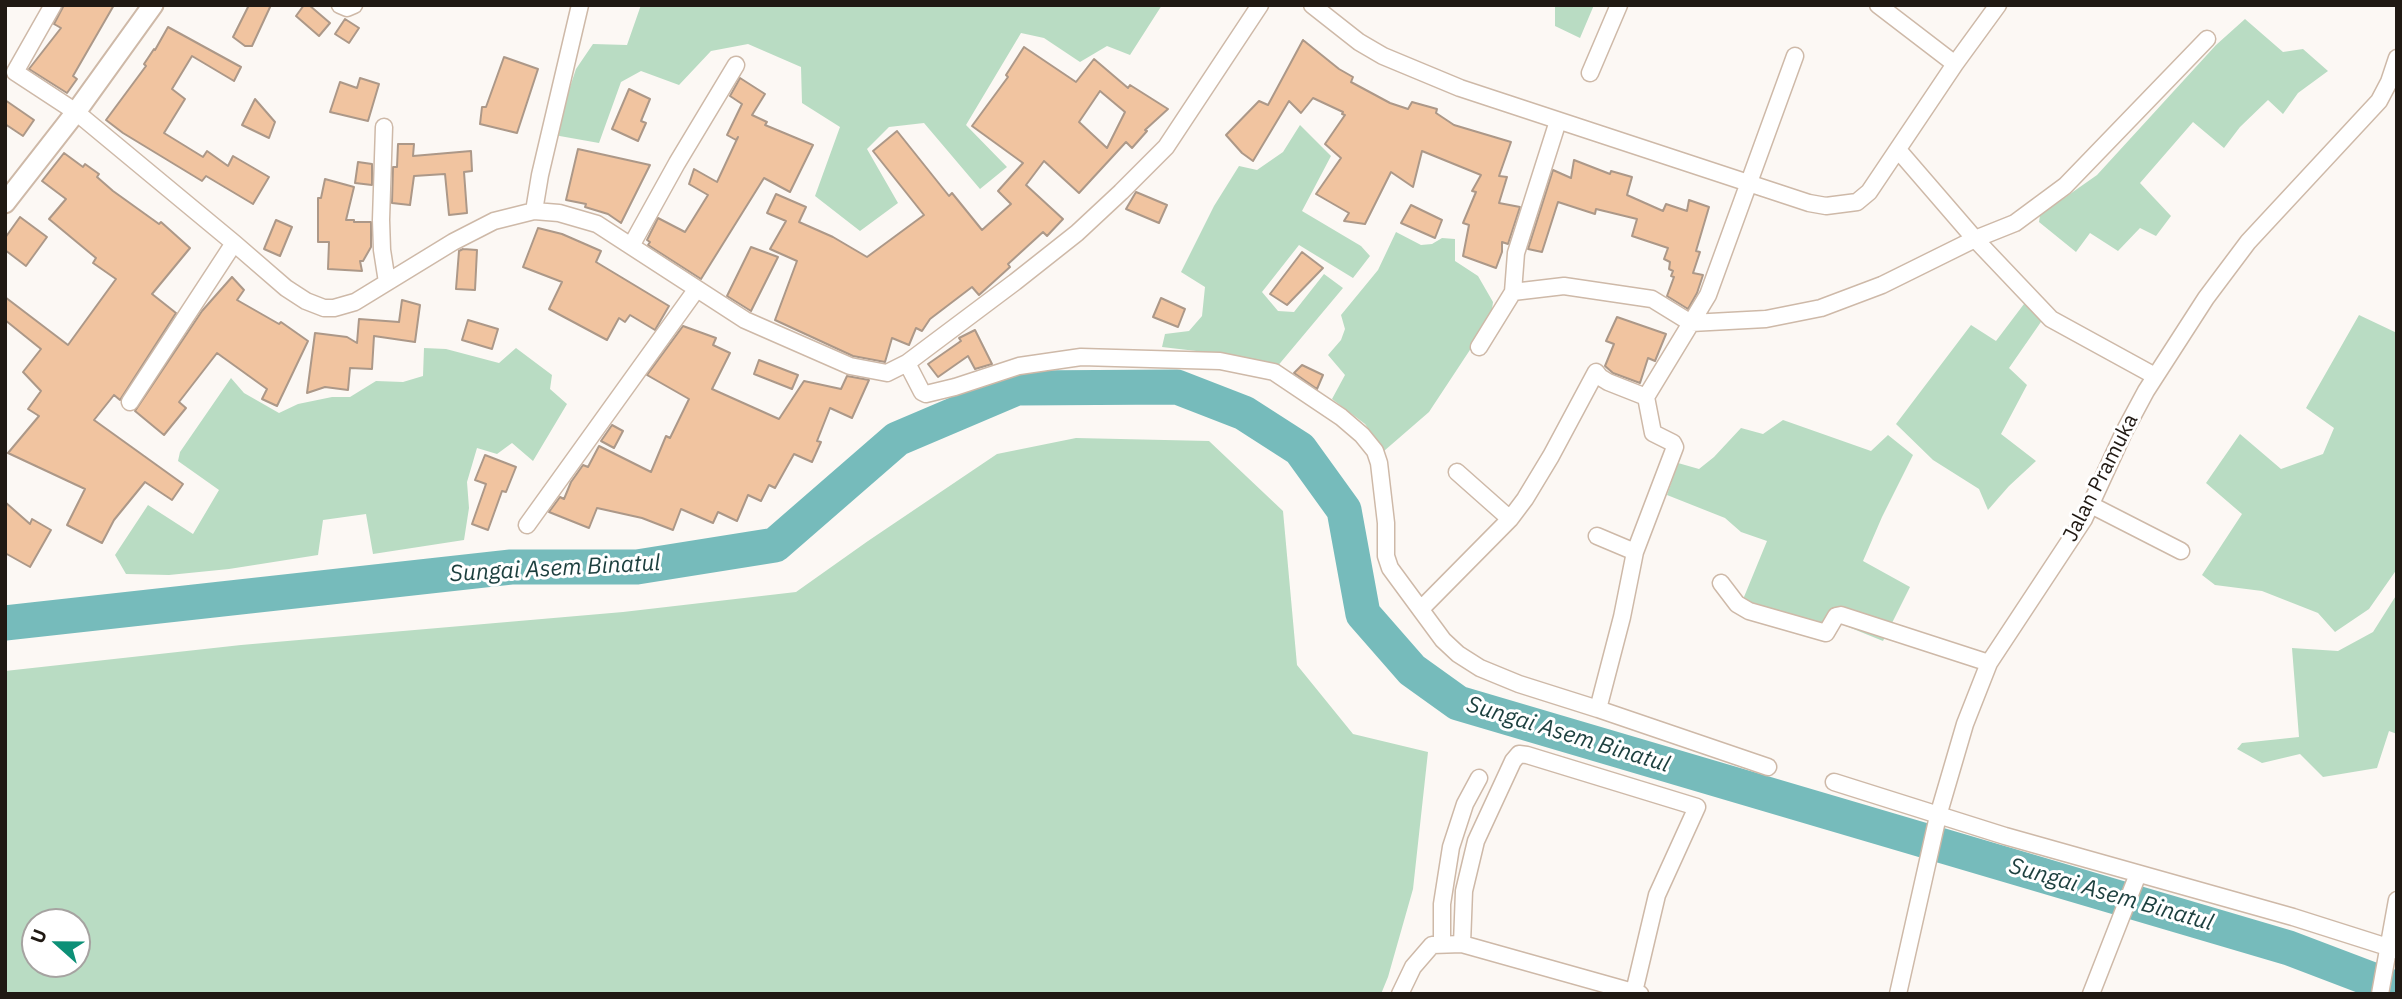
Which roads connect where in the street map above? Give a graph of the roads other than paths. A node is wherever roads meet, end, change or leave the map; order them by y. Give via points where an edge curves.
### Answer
1 (53, 5) edge
2 (153, 5) edge
3 (340, 5) edge
4 (354, 5) edge
5 (580, 5) edge
6 (1260, 5) edge
7 (1312, 5) edge
8 (1619, 5) edge
9 (1878, 5) edge
10 (1998, 5) edge
11 (2207, 38) dead end
12 (1796, 56) dead end
13 (2397, 58) edge
14 (1955, 64) junction
15 (737, 65) dead end
16 (10, 69) edge
17 (1590, 73) dead end
18 (76, 112) junction
19 (1558, 121) junction
20 (384, 127) dead end
21 (1899, 151) junction
22 (1749, 184) junction
23 (5, 203) edge
24 (534, 211) junction
25 (1974, 238) junction
26 (234, 243) junction
27 (631, 246) junction
28 (387, 282) junction
29 (696, 290) junction
30 (1513, 292) junction
31 (1695, 318) junction
32 (1479, 347) dead end
33 (907, 363) junction
34 (2155, 376) junction
35 (1646, 397) junction
36 (130, 402) dead end
37 (1457, 472) dead end
38 (2091, 505) junction
39 (1510, 519) junction
40 (527, 524) dead end
41 (1597, 536) dead end
42 (2181, 551) dead end
43 (1635, 552) junction
44 (1721, 583) dead end
45 (1422, 608) junction
46 (1989, 663) junction
47 (1598, 709) junction
48 (1768, 767) dead end
49 (1479, 778) dead end
50 (1834, 782) dead end
51 (1938, 818) junction
52 (2137, 875) junction
53 (2397, 900) edge
54 (1442, 944) junction
55 (1465, 945) junction
56 (2390, 948) edge
57 (2381, 989) edge
58 (1637, 993) edge
59 (1400, 994) edge
60 (1898, 994) edge
61 (2091, 994) edge

1 - 16 street
2 - 18 street
3 - 4 street
5 - 24 street
6 - 33 street via 1166,147 1077,233
7 - 19 street via 1383,56
8 - 17 street
9 - 14 street
10 - 14 street
11 - 25 street via 2065,186 2015,223
12 - 22 street
13 - 34 street, Jalan Pramuka via 2379,101 2248,242
14 - 21 street
15 - 27 street
16 - 18 street
18 - 23 street
18 - 26 street
19 - 22 street
19 - 30 street via 1516,253
20 - 28 street via 381,230
21 - 22 street via 1869,192 1844,205 1809,203
21 - 25 street
22 - 31 street
24 - 27 street via 579,217
24 - 28 street via 494,221
25 - 31 street via 1882,285 1821,308 1766,319
25 - 34 street via 2051,319
26 - 28 street via 286,288 324,307 355,302
26 - 36 street
27 - 29 street
29 - 33 street via 745,320 850,366 887,373
29 - 40 street
30 - 31 street via 1564,286 1605,290 1652,299
30 - 32 street
31 - 35 street
33 - 45 street via 926,394 1018,366 1081,357 1220,361 1274,372 1341,417 1375,452 1386,556
34 - 38 street, Jalan Pramuka
35 - 39 street via 1596,372 1551,456
35 - 43 street via 1653,433 1675,447
37 - 39 street
38 - 42 street
38 - 46 street, Jalan Pramuka
39 - 45 street
41 - 43 street
43 - 47 street
44 - 46 street via 1737,604 1749,611 1826,633 1841,615
45 - 47 street via 1443,640 1479,668
46 - 51 street, Jalan Pramuka via 1965,724
47 - 48 street
49 - 54 street via 1451,847 1442,904
50 - 51 street
51 - 52 street
51 - 60 street, Jalan Pramuka
52 - 56 street
52 - 61 street
53 - 56 street
54 - 55 street
54 - 59 street via 1432,945 1413,967
55 - 58 street
55 - 58 street via 1464,891 1476,841 1513,761 1518,754 1527,755 1697,807 1657,895
56 - 57 street

